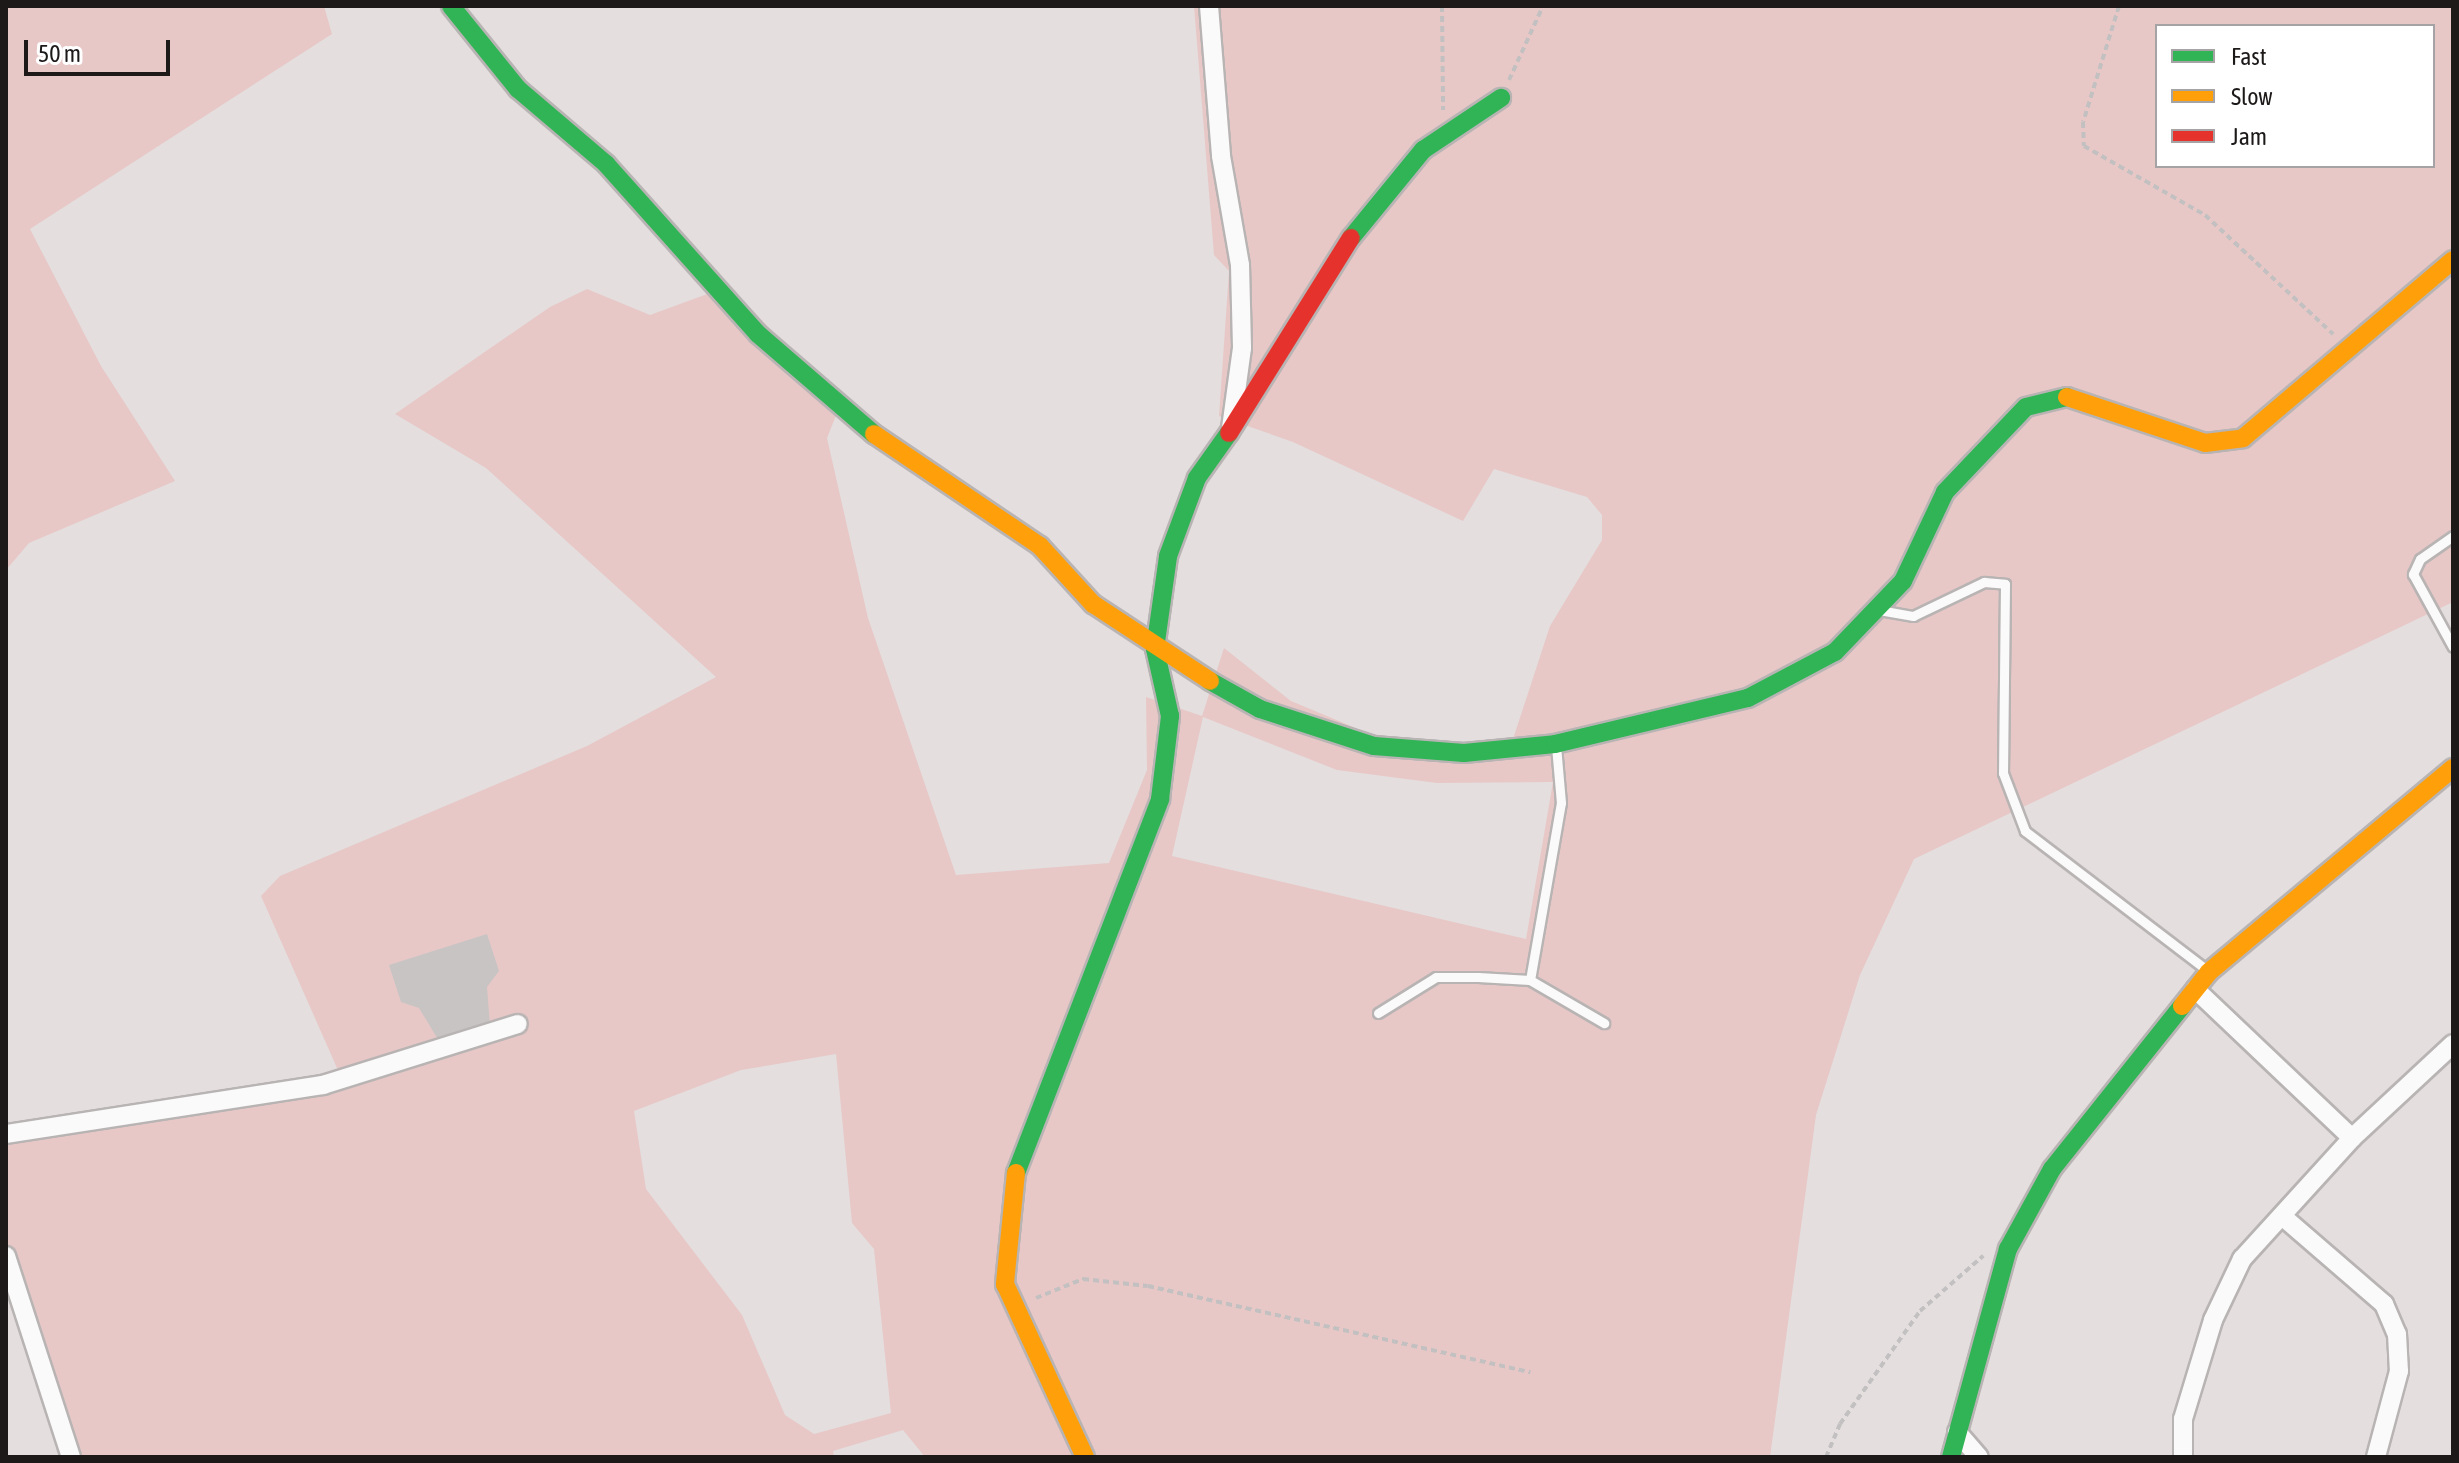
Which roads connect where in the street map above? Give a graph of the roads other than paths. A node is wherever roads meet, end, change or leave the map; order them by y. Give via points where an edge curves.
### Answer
1 (451, 6) edge
2 (1209, 6) edge
3 (1501, 98) road end
4 (2453, 260) edge
5 (1231, 430) junction
6 (2453, 536) edge
7 (1875, 610) junction
8 (2453, 647) edge
9 (1155, 649) junction
10 (1555, 744) junction
11 (2450, 777) edge
12 (2209, 972) junction
13 (1530, 980) junction
14 (2195, 989) junction
15 (1378, 1013) dead end
16 (1604, 1023) dead end
17 (518, 1024) dead end
18 (2453, 1044) edge
19 (6, 1134) edge
20 (2352, 1138) junction
21 (2282, 1216) junction
22 (6, 1256) edge
23 (1957, 1432) junction
24 (71, 1457) edge
25 (1085, 1457) edge
26 (1951, 1457) edge
27 (1979, 1457) edge
28 (2183, 1457) edge
29 (2376, 1457) edge

1 - 9 street via 518,89 606,164 758,334 838,409 1040,546 1093,604
2 - 5 street via 1221,156 1240,265 1242,348
3 - 5 street via 1443,137 1361,221 1285,353
4 - 7 street via 2243,438 2225,443 2066,397 2038,400 1945,492 1903,581
5 - 9 street via 1197,478 1168,556
6 - 8 lane via 2420,559 2413,574
7 - 10 street via 1835,652 1748,698
7 - 12 lane via 1913,616 1984,582 2005,584 2003,773 2025,831
9 - 10 street via 1260,709 1374,746 1464,753
9 - 25 street via 1170,716 1160,799 1012,1183 1005,1284
10 - 13 lane via 1561,803
11 - 12 street
12 - 14 street
13 - 15 lane via 1436,977
13 - 16 lane
14 - 20 street
14 - 23 street via 2052,1169 2013,1239
17 - 19 street via 323,1085
18 - 20 street
20 - 21 street
21 - 28 street via 2242,1259 2213,1320 2183,1419
21 - 29 street via 2384,1304 2397,1334 2399,1371
22 - 24 street
23 - 26 street
23 - 27 street

